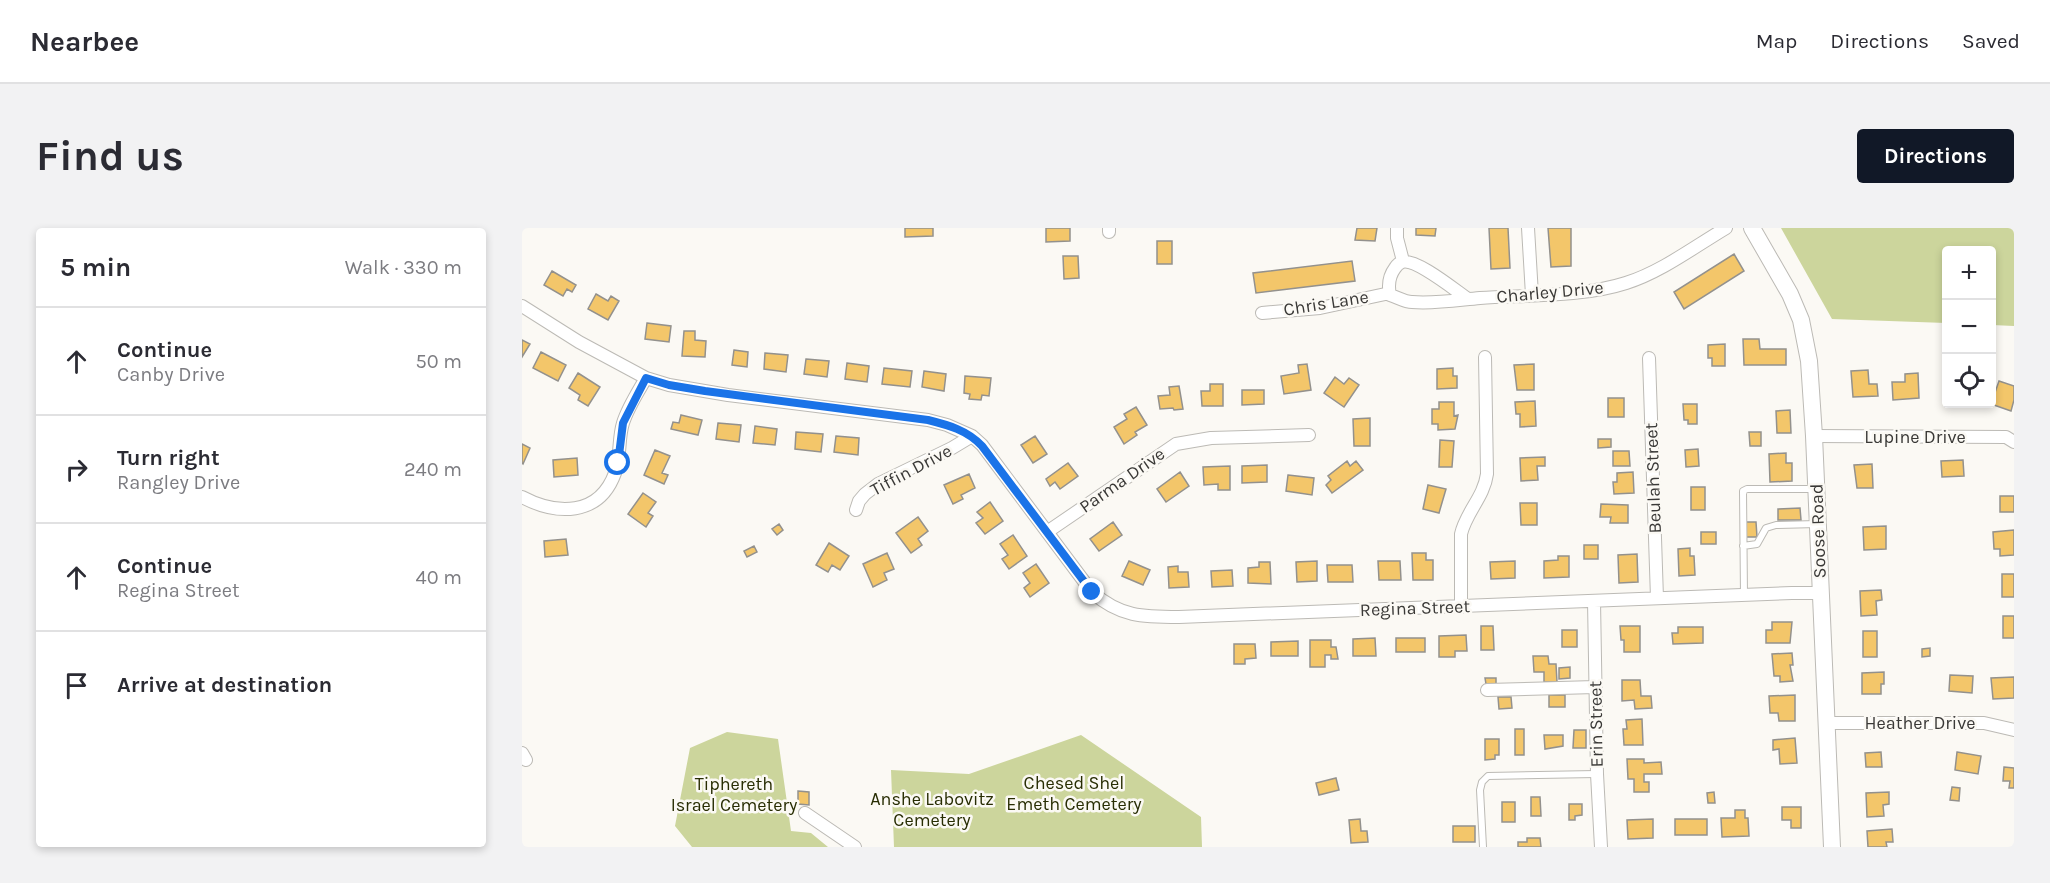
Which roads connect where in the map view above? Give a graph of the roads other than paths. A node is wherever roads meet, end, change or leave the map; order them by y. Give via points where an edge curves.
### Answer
1 (1397, 228) edge
2 (1528, 228) edge
3 (1726, 228) edge
4 (1752, 228) edge
5 (1403, 261) junction
6 (1390, 292) junction
7 (1532, 295) junction
8 (1468, 299) junction
9 (522, 306) edge
10 (1262, 313) dead end
11 (1485, 357) dead end
12 (1649, 358) dead end
13 (646, 378) junction
14 (972, 435) junction
15 (1309, 435) dead end
16 (1815, 436) junction
17 (2014, 442) edge
18 (1816, 489) junction
19 (522, 497) edge
20 (856, 510) dead end
21 (1817, 524) junction
22 (1047, 532) junction
23 (1743, 546) junction
24 (1820, 593) junction
25 (1744, 594) junction
26 (1657, 598) junction
27 (1594, 601) junction
28 (1461, 607) junction
29 (1595, 687) junction
30 (1487, 690) dead end
31 (1826, 723) junction
32 (2014, 730) edge
33 (1597, 774) junction
34 (805, 813) dead end
35 (855, 847) edge
36 (1483, 847) edge
37 (1601, 847) edge
38 (1832, 847) edge

1 - 5 street
2 - 7 street
3 - 7 street, Charley Drive via 1628,283
4 - 16 street, Soose Road via 1801,320 1809,361
5 - 6 street via 1391,273
5 - 8 street via 1431,272
6 - 8 street, Charley Drive via 1411,302
6 - 10 street, Chris Lane via 1320,308
7 - 8 street, Charley Drive
9 - 13 street
11 - 28 street via 1487,474 1483,491 1463,523
12 - 26 street, Beulah Street
13 - 14 street via 728,395 928,420
13 - 19 street via 623,423 615,474 598,497 580,508 560,510
14 - 20 street, Tiffin Drive via 878,484 859,501
14 - 22 street, Regina Street
15 - 22 street, Parma Drive via 1211,438 1176,444
16 - 17 street, Lupine Drive via 2006,437
16 - 18 street, Soose Road
18 - 21 street, Soose Road
18 - 23 lane via 1743,491
21 - 23 lane via 1776,525 1766,528 1757,544
21 - 24 street, Soose Road
22 - 28 street, Regina Street via 1092,592 1104,603 1133,615 1179,617
23 - 25 lane
24 - 25 street, Regina Street
24 - 31 street, Soose Road
25 - 26 street, Regina Street
26 - 27 street, Regina Street
27 - 28 street, Regina Street
27 - 29 street, Erin Street
29 - 30 street
29 - 33 street, Erin Street
31 - 32 street, Heather Drive via 1984,723
31 - 38 street, Soose Road
33 - 36 lane via 1488,776 1480,790
33 - 37 street, Erin Street
34 - 35 street

